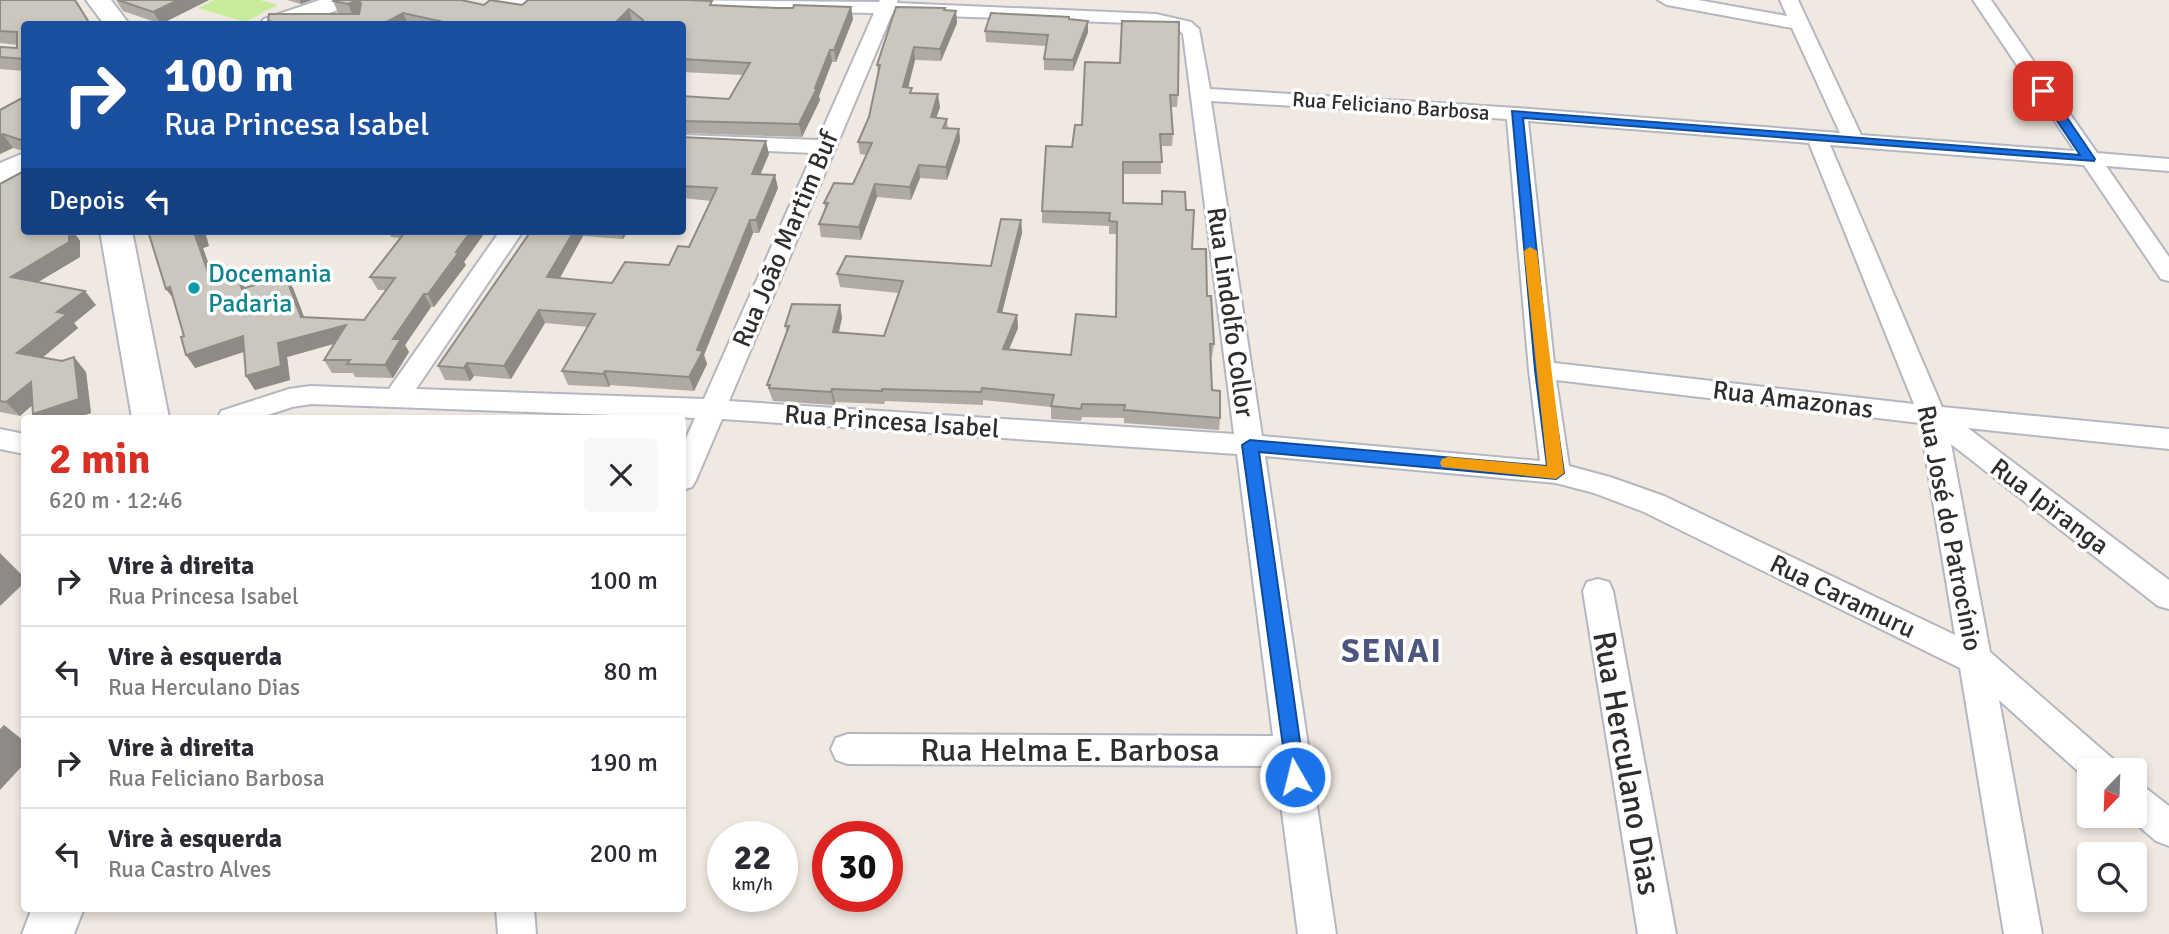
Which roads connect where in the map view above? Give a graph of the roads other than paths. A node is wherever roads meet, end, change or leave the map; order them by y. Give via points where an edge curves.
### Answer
1 (98, 0) edge
2 (344, 0) edge
3 (503, 0) edge
4 (1667, 0) edge
5 (1789, 0) edge
6 (1982, 0) edge
7 (585, 2) edge
8 (653, 3) edge
9 (887, 4) edge
10 (114, 21) edge
11 (282, 21) edge
12 (1798, 23) junction
13 (1200, 94) junction
14 (1517, 114) junction
15 (1817, 138) junction
16 (686, 141) edge
17 (1854, 141) junction
18 (824, 147) junction
19 (2089, 159) junction
20 (21, 164) edge
21 (2169, 165) edge
22 (0, 174) edge
23 (117, 235) edge
24 (509, 235) edge
25 (2169, 274) edge
26 (1542, 370) junction
27 (396, 398) junction
28 (713, 409) junction
29 (150, 415) edge
30 (241, 415) edge
31 (1932, 415) junction
32 (0, 439) edge
33 (2169, 439) edge
34 (21, 443) edge
35 (1250, 445) junction
36 (686, 471) edge
37 (1556, 473) junction
38 (1598, 591) dead end
39 (2169, 597) edge
40 (1977, 661) junction
41 (848, 749) dead end
42 (1292, 751) junction
43 (2087, 758) edge
44 (2147, 810) edge
45 (2169, 829) edge
46 (56, 912) edge
47 (515, 912) edge
48 (48, 934) edge
49 (517, 934) edge
50 (1317, 934) edge
51 (1657, 934) edge
52 (2023, 934) edge

1 - 10 main road
2 - 11 main road
3 - 7 street
4 - 12 street
5 - 12 street
6 - 19 street
8 - 9 street
9 - 13 street, Rua Lindolfo Collor via 1156,19 1185,26 1192,33
9 - 18 street, Rua João Martim Buf
12 - 17 street
13 - 14 street, Rua Feliciano Barbosa
13 - 35 street, Rua Lindolfo Collor
14 - 15 street, Rua Feliciano Barbosa
14 - 26 street
15 - 17 street, Rua Feliciano Barbosa
15 - 31 street, Rua José do Patrocínio
16 - 18 street
17 - 19 street, Rua Feliciano Barbosa
18 - 28 street, Rua João Martim Buf
19 - 21 street, Rua Feliciano Barbosa
19 - 25 street
20 - 22 main road
23 - 29 main road
24 - 27 street
26 - 31 street, Rua Amazonas
26 - 37 street
27 - 28 street, Rua Princesa Isabel
27 - 30 street, Rua Princesa Isabel via 302,396
28 - 35 street, Rua Princesa Isabel
28 - 36 street, Rua João Martim Buf
31 - 33 street, Rua Amazonas
31 - 39 street, Rua Ipiranga
31 - 40 street, Rua José do Patrocínio
32 - 34 street
35 - 37 street, Rua Princesa Isabel
35 - 42 street, Rua Lindolfo Collor
37 - 40 street, Rua Caramuru via 1654,504
38 - 51 street, Rua Herculano Dias
40 - 43 street, Rua Caramuru
40 - 52 street, Rua José do Patrocínio
41 - 42 street, Rua Helma E. Barbosa
42 - 50 street, Rua Lindolfo Collor
44 - 45 street
46 - 48 main road
47 - 49 street

